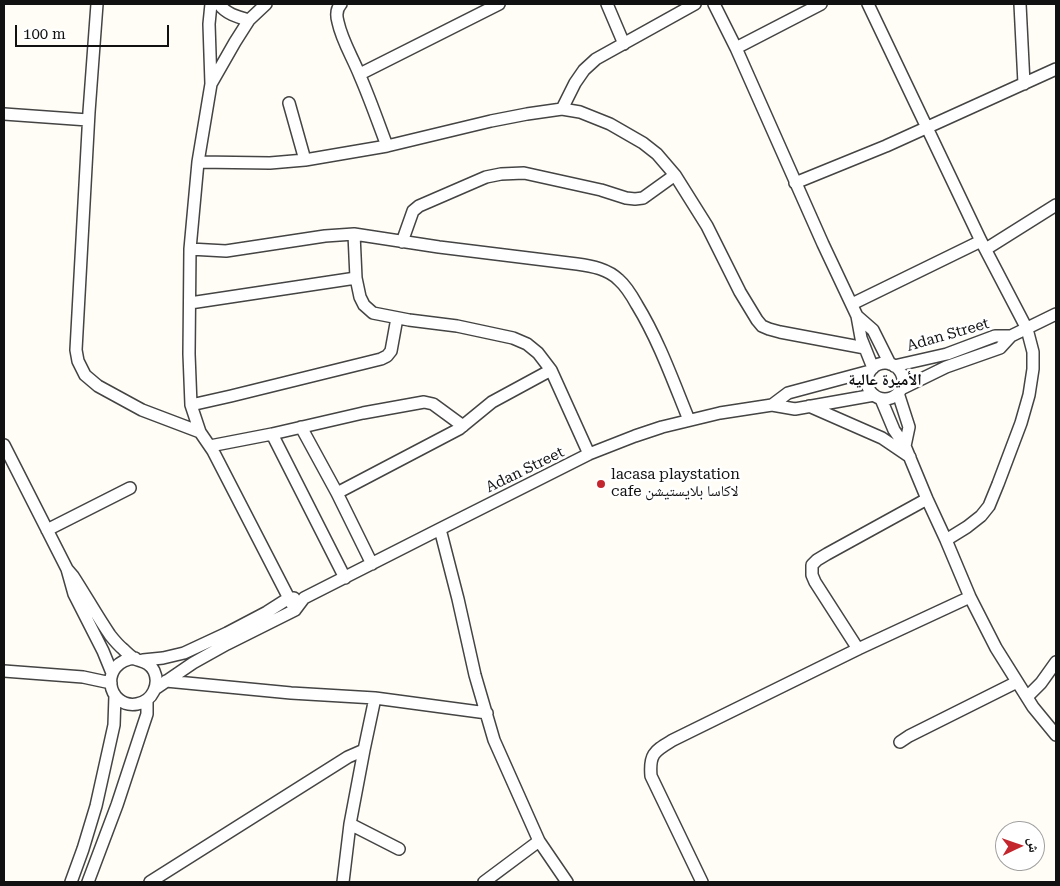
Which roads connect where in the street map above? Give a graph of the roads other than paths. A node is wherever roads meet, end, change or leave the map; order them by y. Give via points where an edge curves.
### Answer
1 (98, 4) edge
2 (211, 4) edge
3 (219, 4) edge
4 (266, 4) edge
5 (341, 4) edge
6 (499, 4) edge
7 (607, 4) edge
8 (695, 4) edge
9 (714, 4) edge
10 (821, 4) edge
11 (868, 4) edge
12 (1020, 4) edge
13 (249, 20) junction
14 (624, 44) junction
15 (736, 48) junction
16 (1056, 70) edge
17 (360, 74) junction
18 (211, 84) junction
19 (1024, 84) junction
20 (289, 103) dead end
21 (562, 109) junction
22 (4, 114) edge
23 (88, 120) junction
24 (927, 127) junction
25 (386, 146) junction
26 (305, 160) junction
27 (198, 162) junction
28 (675, 175) junction
29 (795, 183) junction
30 (1056, 205) edge
31 (354, 234) junction
32 (402, 242) junction
33 (984, 245) junction
34 (190, 249) junction
35 (356, 278) junction
36 (190, 303) junction
37 (852, 304) junction
38 (1056, 314) edge
39 (858, 316) junction
40 (397, 318) junction
41 (1027, 329) junction
42 (1011, 336) junction
43 (865, 348) junction
44 (892, 365) junction
45 (552, 370) junction
46 (871, 370) junction
47 (900, 391) junction
48 (878, 397) junction
49 (191, 405) junction
50 (772, 405) junction
51 (809, 406) junction
52 (689, 420) junction
53 (463, 426) junction
54 (301, 427) junction
55 (200, 432) junction
56 (272, 434) junction
57 (4, 444) edge
58 (210, 446) junction
59 (908, 452) junction
60 (589, 454) junction
61 (130, 488) dead end
62 (337, 493) junction
63 (927, 499) junction
64 (440, 529) junction
65 (47, 530) junction
66 (946, 540) junction
67 (372, 564) junction
68 (67, 569) junction
69 (345, 578) junction
70 (289, 598) junction
71 (304, 598) junction
72 (970, 598) junction
73 (295, 610) junction
74 (858, 649) junction
75 (139, 659) junction
76 (1056, 662) edge
77 (4, 671) edge
78 (111, 678) junction
79 (166, 682) junction
80 (1016, 682) junction
81 (155, 689) junction
82 (115, 695) junction
83 (1027, 697) junction
84 (376, 698) junction
85 (147, 700) junction
86 (486, 713) junction
87 (1056, 735) edge
88 (900, 742) dead end
89 (364, 750) junction
90 (350, 824) junction
91 (539, 841) junction
92 (400, 849) dead end
93 (71, 882) edge
94 (88, 882) edge
95 (150, 882) edge
96 (343, 882) edge
97 (484, 882) edge
98 (566, 882) edge
99 (702, 882) edge

1 - 23 street
2 - 18 street
3 - 13 street via 222,9
4 - 13 street
5 - 17 street via 337,11 338,21
6 - 17 street
7 - 14 street
8 - 14 street
9 - 15 street
10 - 15 street
11 - 24 street
12 - 19 street
13 - 18 street
14 - 21 street via 584,70
15 - 29 street
16 - 19 street
17 - 25 street
18 - 27 street
19 - 24 street
20 - 26 street
21 - 25 street via 491,121
21 - 28 street via 580,112 610,124 643,143
22 - 23 street
23 - 55 street via 78,362 85,374 108,392 142,410
24 - 29 street
24 - 33 street
25 - 26 street
26 - 27 street
27 - 34 street
28 - 32 street via 650,194 635,199 524,173 486,177 419,206 413,211
28 - 43 street via 762,326
29 - 37 street
30 - 33 street
31 - 32 street
31 - 34 street via 226,251
31 - 35 street
32 - 52 street via 577,264 608,272 627,288 645,318
33 - 37 street
33 - 41 street
34 - 36 street
35 - 36 street
35 - 40 street via 364,305 373,313
36 - 49 street
37 - 39 street
38 - 41 street, Adan Street
39 - 43 street
39 - 44 street via 873,330
40 - 45 street via 513,338 538,352
40 - 49 street via 391,351 381,359
41 - 42 street, Adan Street
41 - 66 street via 1033,352 1029,395 998,484 981,516
42 - 44 street, Adan Street via 995,336 947,354
42 - 47 street, Adan Street via 1000,348 946,367
43 - 46 street
44 - 46 street via 881,364
44 - 47 street via 902,376
45 - 53 street via 492,402
45 - 60 street
46 - 48 street via 867,380 869,389
46 - 50 street, Adan Street via 788,393
47 - 48 street via 887,399
47 - 59 street via 909,427
48 - 51 street, Adan Street
48 - 59 street
49 - 55 street
50 - 51 street, Adan Street via 794,409
50 - 52 street, Adan Street
51 - 59 street
52 - 60 street, Adan Street via 662,426
53 - 54 street via 433,404 424,402
53 - 62 street
54 - 56 street
54 - 62 street
55 - 58 street
56 - 58 street
56 - 69 street
57 - 65 street
58 - 70 street
59 - 63 street
60 - 64 street, Adan Street
61 - 65 street
62 - 67 street
63 - 66 street
63 - 74 street via 826,554 812,565 815,582
64 - 67 street, Adan Street
64 - 86 street
65 - 68 street
66 - 72 street
67 - 69 street, Adan Street
68 - 75 street via 113,638
68 - 78 street via 74,594 103,651
69 - 71 street, Adan Street
70 - 71 street, Adan Street
70 - 73 street
70 - 75 street via 184,653
71 - 73 street, Adan Street
72 - 74 street
72 - 80 street
73 - 79 street, Adan Street via 218,648
74 - 99 street via 673,740 652,756 651,776
75 - 78 street via 121,662
75 - 81 street via 152,668
76 - 83 street
77 - 78 street
78 - 82 street
79 - 81 street, Adan Street
79 - 84 street
80 - 83 street
80 - 88 street
81 - 85 street
82 - 85 street via 130,704
82 - 93 street via 114,725 96,806
83 - 87 street
84 - 86 street
84 - 89 street
85 - 94 street via 144,726
86 - 91 street via 494,740
89 - 90 street
89 - 95 street
90 - 92 street
90 - 96 street
91 - 97 street
91 - 98 street

